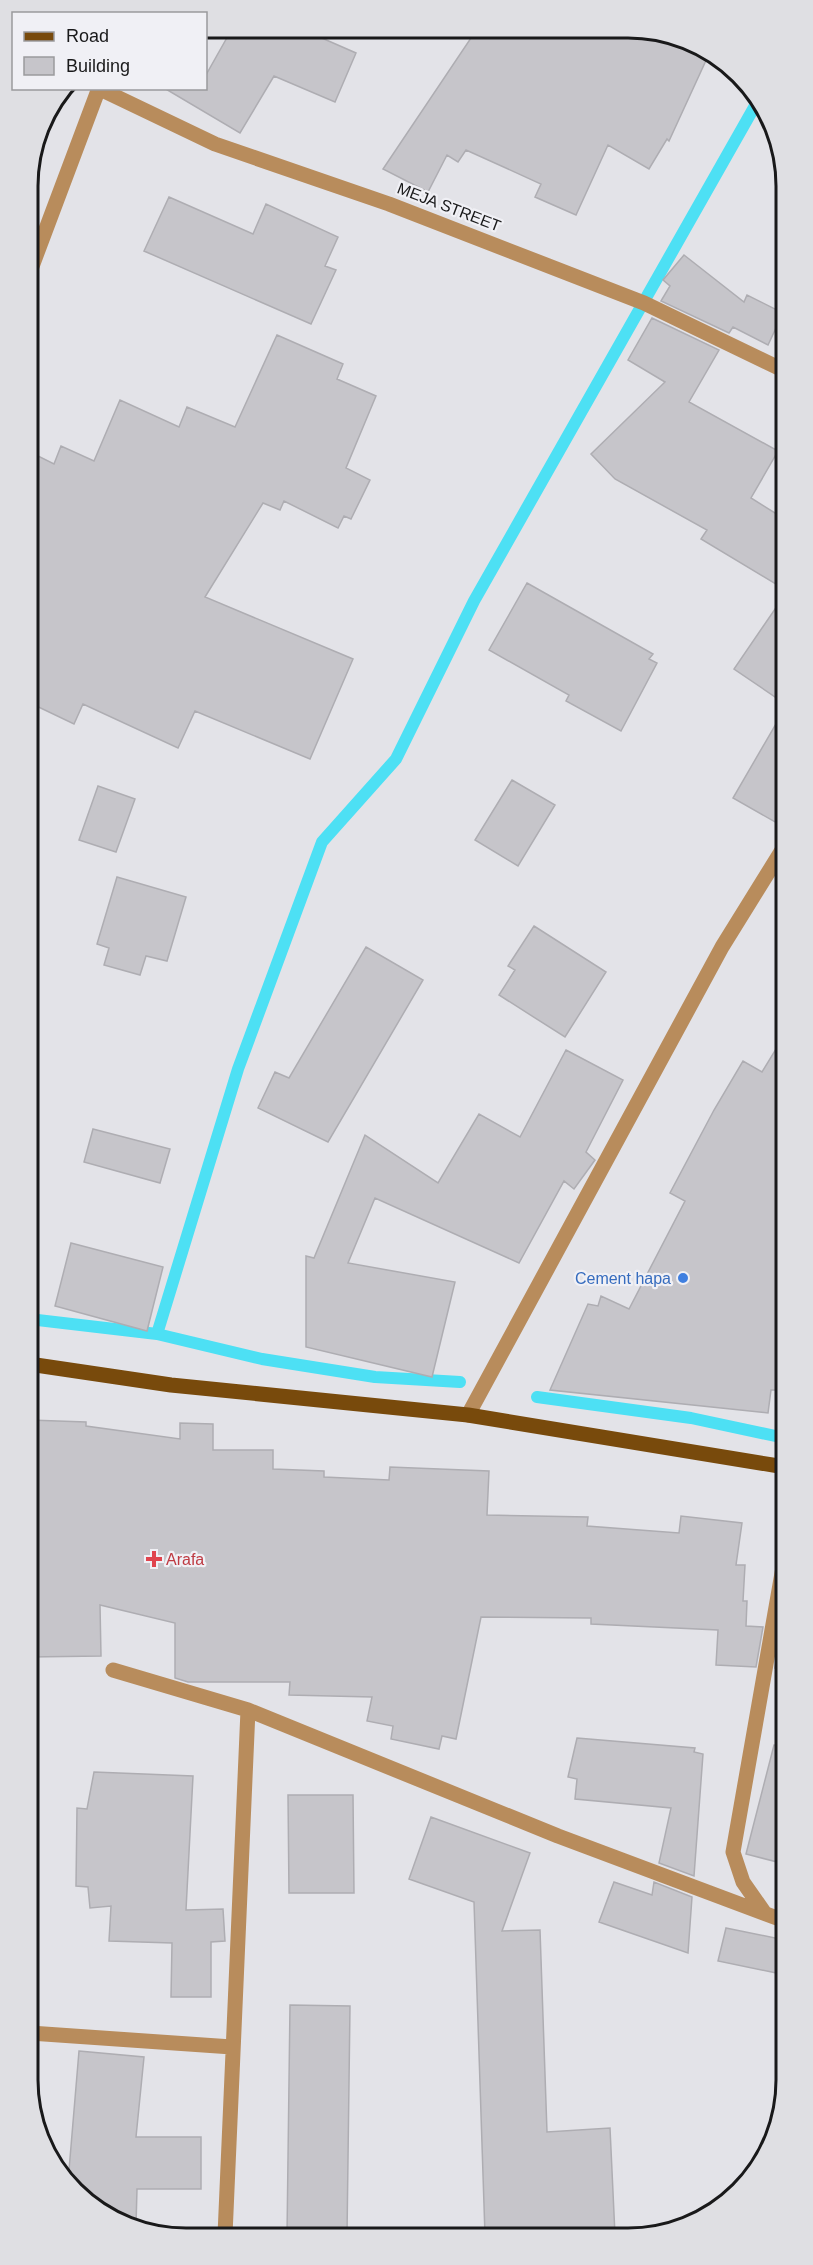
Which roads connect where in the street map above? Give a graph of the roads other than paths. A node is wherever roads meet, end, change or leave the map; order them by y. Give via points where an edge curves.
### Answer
1 (99, 90) edge
2 (101, 90) edge
3 (38, 247) edge
4 (776, 367) edge
5 (776, 860) edge
6 (38, 1365) edge
7 (468, 1415) junction
8 (775, 1465) edge
9 (775, 1611) edge
10 (113, 1670) dead end
11 (248, 1710) junction
12 (764, 1912) junction
13 (775, 1917) edge
14 (38, 2034) edge
15 (232, 2047) junction
16 (225, 2228) edge

1 - 3 street
2 - 4 street, MEJA STREET via 214,144 389,204 644,303
5 - 7 street via 722,947
6 - 7 main road via 171,1385
7 - 8 main road
9 - 12 street via 733,1852 743,1882
10 - 11 street
11 - 12 street via 558,1836
11 - 15 street
12 - 13 street
14 - 15 street
15 - 16 street

